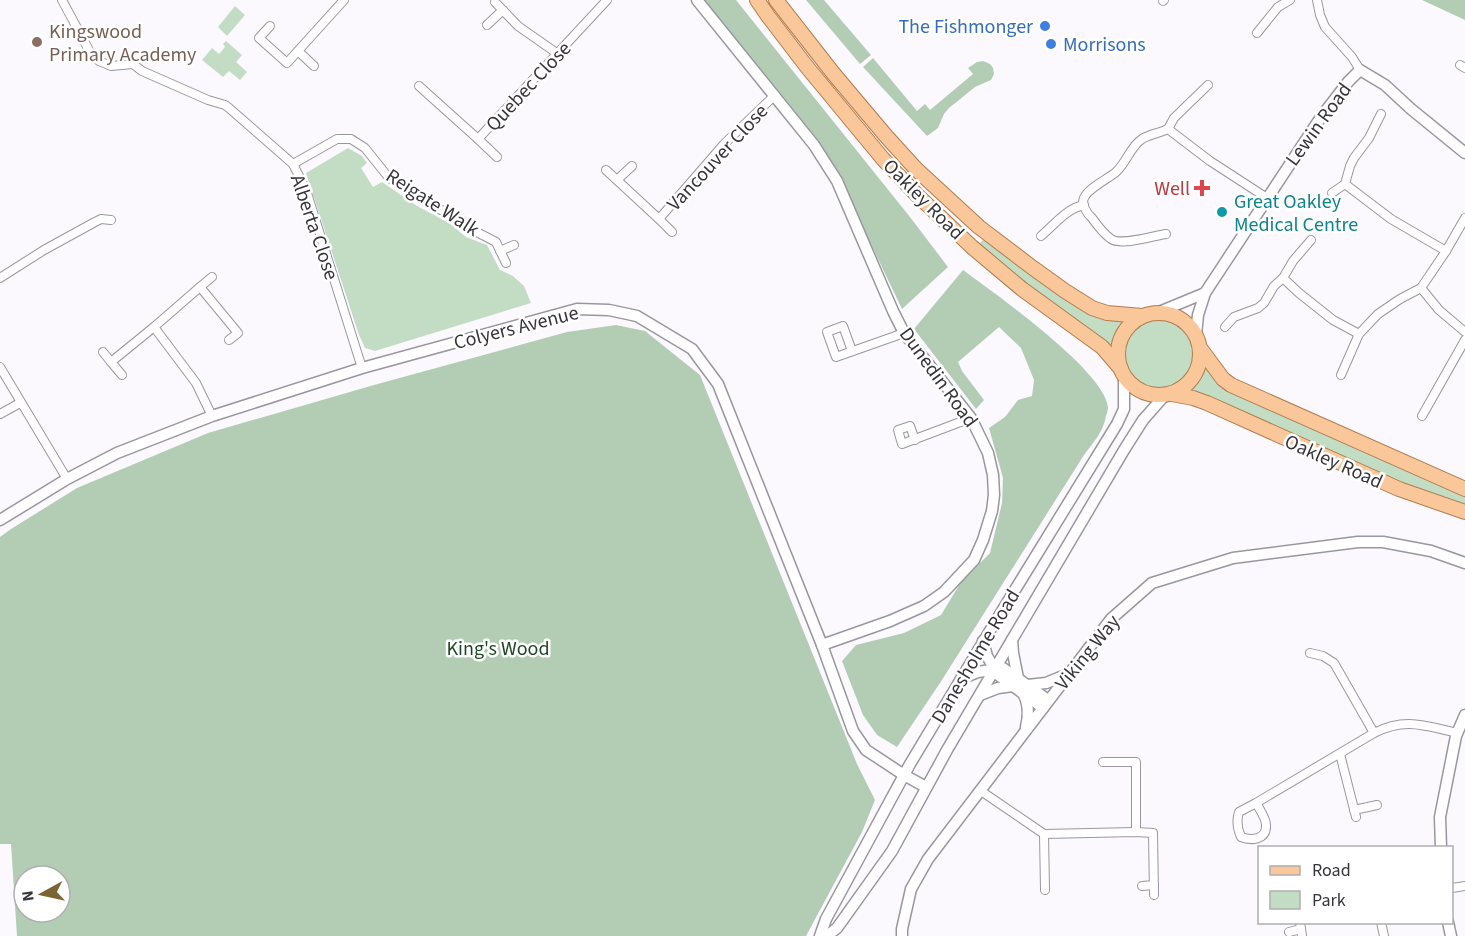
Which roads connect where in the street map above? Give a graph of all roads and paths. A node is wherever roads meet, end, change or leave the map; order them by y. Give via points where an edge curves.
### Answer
1 (62, 0) edge
2 (344, 0) edge
3 (607, 0) edge
4 (697, 0) edge
5 (757, 0) edge
6 (777, 0) edge
7 (1290, 0) edge
8 (1317, 0) edge
9 (495, 2) dead end
10 (503, 10) junction
11 (487, 25) dead end
12 (270, 26) dead end
13 (1257, 33) dead end
14 (298, 51) junction
15 (558, 54) junction
16 (314, 66) dead end
17 (1360, 70) junction
18 (1208, 85) dead end
19 (419, 86) dead end
20 (775, 95) junction
21 (1381, 114) dead end
22 (1168, 129) junction
23 (478, 139) junction
24 (1465, 153) edge
25 (497, 157) dead end
26 (293, 164) junction
27 (632, 166) dead end
28 (606, 170) dead end
29 (617, 180) junction
30 (1345, 184) junction
31 (1332, 193) dead end
32 (1267, 198) junction
33 (1084, 205) junction
34 (1465, 218) edge
35 (658, 219) junction
36 (111, 220) dead end
37 (672, 232) dead end
38 (1166, 234) dead end
39 (1041, 236) dead end
40 (1311, 240) dead end
41 (514, 244) dead end
42 (500, 252) junction
43 (1446, 252) junction
44 (506, 263) dead end
45 (212, 277) dead end
46 (0, 278) edge
47 (1283, 278) junction
48 (200, 287) junction
49 (1421, 288) junction
50 (1205, 293) junction
51 (1159, 312) junction
52 (1142, 316) junction
53 (154, 327) junction
54 (1225, 327) dead end
55 (1465, 332) edge
56 (904, 333) junction
57 (1359, 334) junction
58 (229, 340) dead end
59 (1465, 340) edge
60 (1198, 341) junction
61 (852, 351) dead end
62 (103, 352) dead end
63 (111, 362) junction
64 (0, 368) edge
65 (362, 368) junction
66 (1122, 373) junction
67 (122, 375) dead end
68 (1341, 375) dead end
69 (1168, 394) junction
70 (20, 403) junction
71 (0, 414) edge
72 (212, 416) junction
73 (1422, 416) dead end
74 (971, 418) junction
75 (915, 440) dead end
76 (67, 479) junction
77 (1465, 489) edge
78 (1465, 512) edge
79 (0, 520) edge
80 (1465, 563) edge
81 (1012, 640) junction
82 (983, 641) junction
83 (822, 645) junction
84 (1310, 653) dead end
85 (995, 669) junction
86 (1069, 674) junction
87 (961, 679) junction
88 (1016, 682) junction
89 (1026, 689) junction
90 (980, 695) junction
91 (1045, 704) junction
92 (1465, 715) edge
93 (1026, 730) junction
94 (1374, 733) junction
95 (1458, 733) junction
96 (1340, 754) junction
97 (1103, 762) dead end
98 (904, 775) junction
99 (926, 787) junction
100 (981, 790) junction
101 (1256, 803) junction
102 (1377, 805) dead end
103 (1136, 832) junction
104 (1044, 834) junction
105 (1441, 846) edge
106 (1154, 885) junction
107 (1142, 886) dead end
108 (1044, 890) dead end
109 (1154, 895) dead end
110 (1301, 929) edge
111 (1289, 932) dead end
112 (820, 936) edge
113 (827, 936) edge
114 (902, 936) edge

1 - 26 street, Alberta Close via 91,54 99,61 111,66 133,64 225,105
2 - 14 street
3 - 15 street, Quebec Close
4 - 20 street, Dunedin Road
5 - 66 main road, Oakley Road via 807,67 917,195 1022,289 1102,347
6 - 52 main road, Oakley Road via 886,136 962,212 1092,308
7 - 13 street via 1278,7
8 - 17 street via 1325,27
9 - 10 street
10 - 11 street
10 - 15 street via 518,26
12 - 14 street via 259,38 271,49 287,63
14 - 16 street
15 - 23 street, Quebec Close
17 - 24 street, Lewin Road via 1385,85
17 - 32 street, Lewin Road via 1321,117
18 - 22 street
19 - 23 street, Quebec Close
20 - 35 street, Vancouver Close via 724,144
20 - 56 street, Dunedin Road via 837,181
21 - 30 street via 1354,158
22 - 32 street
22 - 33 street via 1140,140 1119,168 1084,197
23 - 25 street
26 - 42 street, Reigate Walk via 337,139 351,139 365,147 389,178 496,242
26 - 65 street, Alberta Close via 306,190
27 - 29 street
28 - 29 street, Vancouver Close
29 - 35 street, Vancouver Close
30 - 31 street
30 - 43 street via 1391,219
32 - 50 street, Lewin Road
33 - 38 street via 1116,241
33 - 39 street via 1070,211
34 - 43 street
35 - 37 street
36 - 46 street via 95,222
40 - 47 street
41 - 42 street
42 - 44 street, Reigate Walk
43 - 49 street
45 - 48 street
47 - 54 street via 1264,303
47 - 57 street via 1327,315
48 - 53 street
48 - 58 street via 238,333
49 - 55 street
49 - 57 street via 1378,314
50 - 51 street
50 - 60 street, Lewin Road via 1198,315
51 - 52 main road
51 - 60 main road via 1181,319
52 - 66 main road via 1131,323 1121,338 1118,357
53 - 63 street
53 - 72 street via 196,383
56 - 61 street
56 - 74 street, Dunedin Road
57 - 68 street
59 - 73 street
60 - 69 main road via 1197,371 1191,381
60 - 77 main road, Oakley Road via 1218,373 1231,385
62 - 63 street
63 - 67 street
64 - 70 street
65 - 72 street, Colyers Avenue
65 - 83 street, Colyers Avenue via 577,309 637,316 692,349 718,384
66 - 69 main road via 1142,392
66 - 82 street, Danesholme Road via 1124,409 1117,424
69 - 78 main road, Oakley Road via 1207,403 1399,489
69 - 81 street, Danesholme Road via 1143,420
70 - 71 street
70 - 76 street
72 - 76 street, Colyers Avenue via 117,453
74 - 75 street
74 - 83 street, Dunedin Road via 988,453 994,495 974,560 944,592 924,606
76 - 79 street, Colyers Avenue
80 - 86 street, Viking Way via 1431,551 1383,542 1233,558 1152,583 1111,619
81 - 85 street, Danesholme Road
81 - 88 street
82 - 85 street
82 - 87 street, Danesholme Road
83 - 98 street, Colyers Avenue via 853,731 866,750
84 - 94 street via 1334,663
85 - 87 street
85 - 88 street via 1003,668
85 - 90 street, Danesholme Road
86 - 89 street
86 - 91 street, Viking Way
87 - 98 street, Danesholme Road
88 - 89 street
88 - 90 street
89 - 91 street
89 - 93 street
90 - 99 street, Danesholme Road
91 - 93 street, Viking Way
92 - 95 street
93 - 100 street, Viking Way
94 - 95 street via 1402,724
94 - 96 street
95 - 105 street via 1440,817
96 - 101 street
96 - 102 street via 1355,814
97 - 103 street via 1136,762
98 - 99 street, Colyers Avenue
98 - 112 street, Danesholme Road
99 - 113 street, Danesholme Road via 892,851 837,928
100 - 104 street
100 - 114 street, Viking Way via 918,875 907,904
101 - 101 street via 1266,830 1256,840 1248,840 1241,837 1236,819 1239,812
103 - 104 street
103 - 106 street via 1153,833
104 - 108 street
106 - 107 street
106 - 109 street
110 - 111 street

